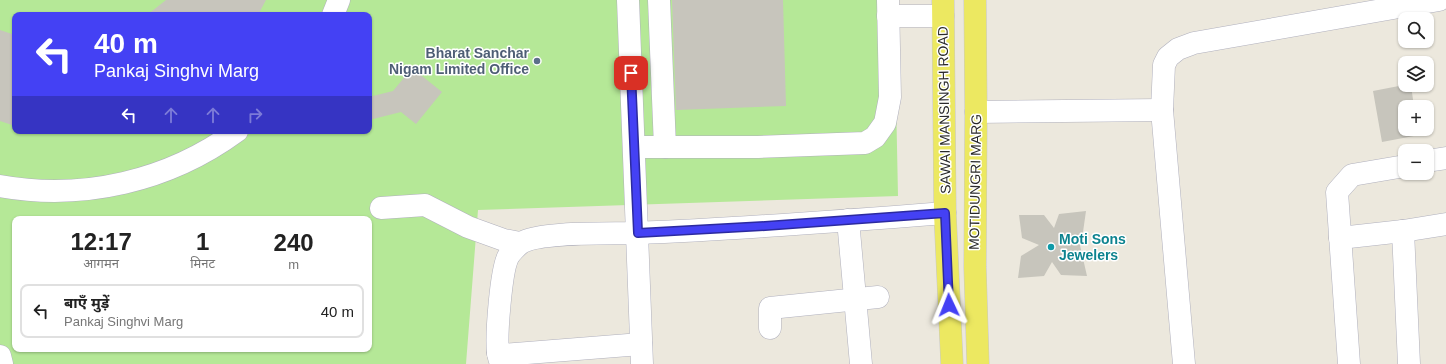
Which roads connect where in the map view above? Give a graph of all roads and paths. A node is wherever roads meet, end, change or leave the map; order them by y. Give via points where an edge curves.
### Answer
1 (340, 0) edge
2 (628, 0) edge
3 (659, 0) edge
4 (975, 0) edge
5 (1439, 0) edge
6 (888, 8) edge
7 (943, 8) edge
8 (334, 12) edge
9 (1162, 110) junction
10 (976, 112) junction
11 (233, 134) edge
12 (634, 147) junction
13 (665, 147) junction
14 (1446, 158) edge
15 (1434, 160) edge
16 (1398, 167) edge
17 (0, 186) edge
18 (382, 208) dead end
19 (945, 213) junction
20 (848, 220) junction
21 (1446, 224) edge
22 (1404, 231) junction
23 (638, 233) junction
24 (1340, 238) junction
25 (520, 244) junction
26 (878, 297) dead end
27 (855, 300) junction
28 (770, 328) dead end
29 (642, 354) edge
30 (0, 356) edge
31 (497, 360) edge
32 (2, 364) edge
33 (861, 364) edge
34 (952, 364) edge
35 (978, 364) edge
36 (1184, 364) edge
37 (1349, 364) edge
38 (1409, 364) edge

1 - 8 street
2 - 12 street
3 - 13 street
4 - 10 main road, MOTIDUNGRI MARG
5 - 9 street via 1194,43 1178,49 1168,57 1164,65
6 - 7 street
6 - 13 street via 890,97 884,123 875,137 865,143
7 - 19 main road, SAWAI MANSINGH ROAD
9 - 10 street
9 - 36 street
10 - 35 main road, MOTIDUNGRI MARG via 974,267
11 - 17 street via 189,160 122,184 68,191 35,191
12 - 13 street
12 - 23 street
14 - 15 street
16 - 24 street via 1352,176 1337,192
18 - 25 street via 425,205 468,227
19 - 20 street
19 - 34 main road, SAWAI MANSINGH ROAD
20 - 23 street
20 - 27 street
21 - 22 street
22 - 24 street
22 - 38 street
23 - 25 street via 553,236 531,239
23 - 29 street
24 - 37 street
25 - 31 street via 508,256 502,279
26 - 27 street
27 - 28 street via 770,308
27 - 33 street
29 - 31 street via 502,354
30 - 32 street

